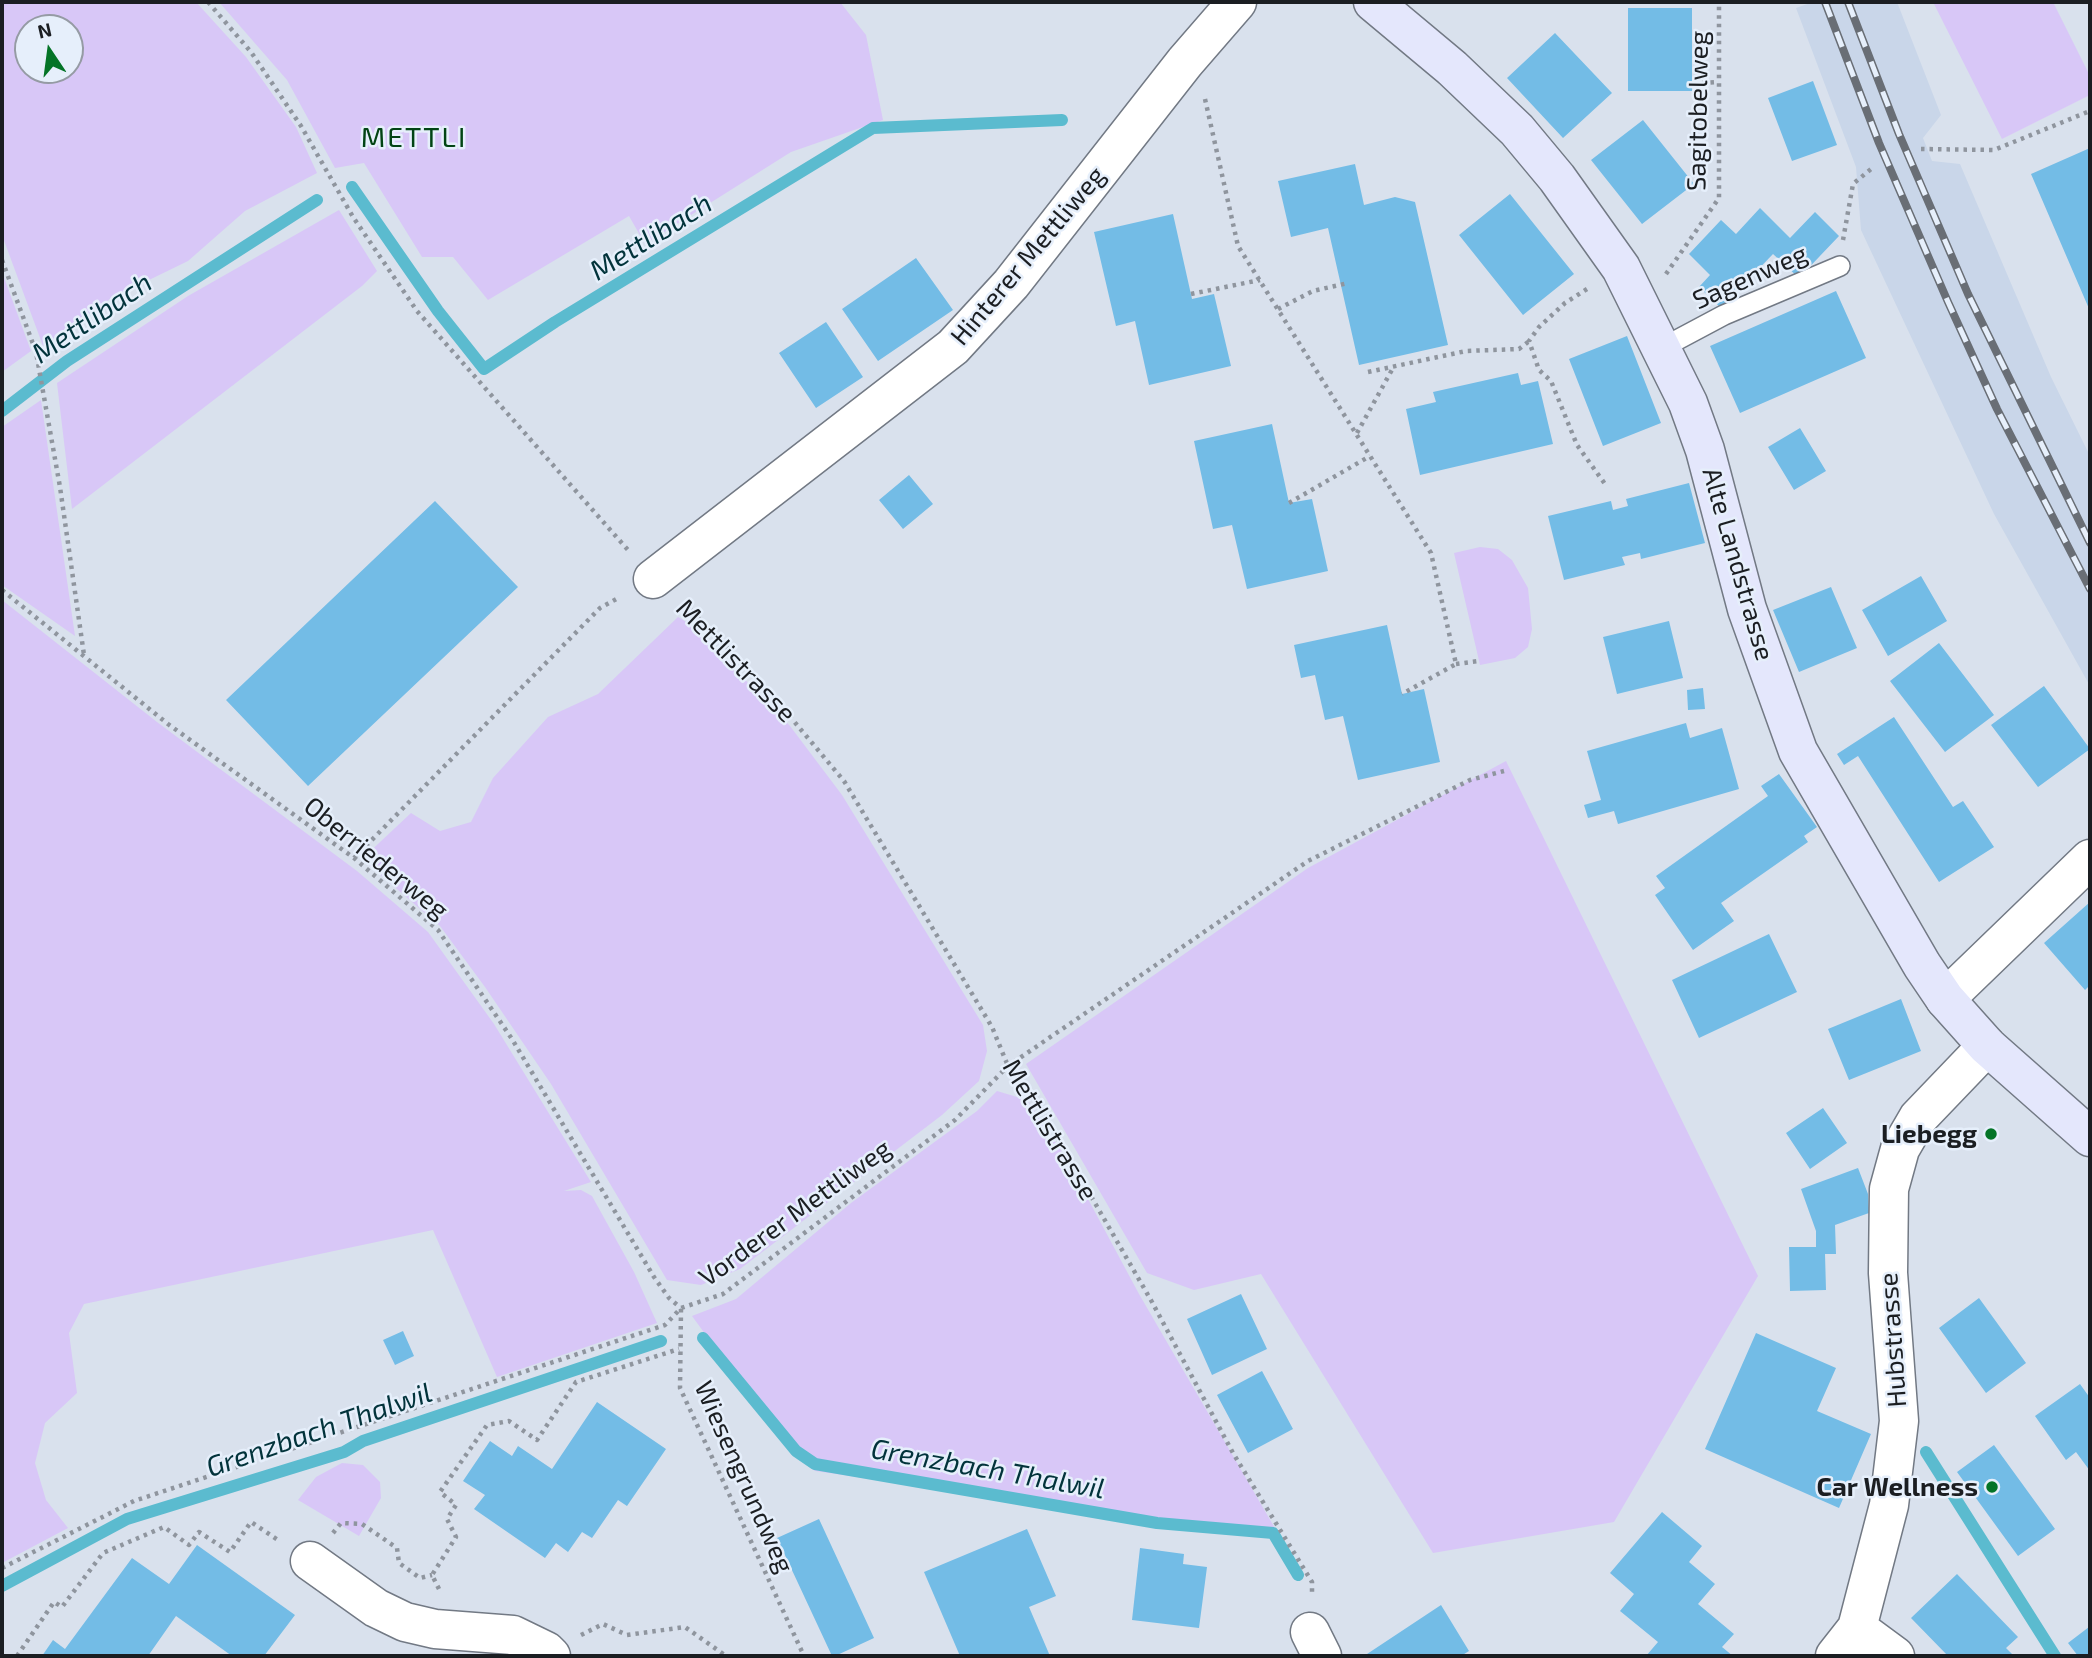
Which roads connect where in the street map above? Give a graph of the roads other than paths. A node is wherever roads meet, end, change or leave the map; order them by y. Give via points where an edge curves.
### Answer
1 (1237, 2) edge
2 (1373, 2) edge
3 (1840, 265) road end
4 (1662, 348) junction
5 (653, 579) road end
6 (2090, 859) edge
7 (1945, 999) junction
8 (1987, 1046) junction
9 (2090, 1137) edge
10 (310, 1561) road end
11 (1846, 1642) edge
12 (549, 1653) edge
13 (1895, 1656) edge

1 - 5 street, Hinterer Mettliweg via 1011,284 953,347
2 - 4 main road, Alte Landstrasse via 1517,130 1620,268
3 - 4 lane, Sagenweg
4 - 7 main road, Alte Landstrasse via 1705,450 1747,609 1798,751
6 - 7 street
7 - 8 main road, Alte Landstrasse
8 - 9 main road, Alte Landstrasse
8 - 11 street, Hubstrasse via 1918,1118 1899,1149 1889,1189 1888,1273 1899,1421 1889,1504
10 - 12 street via 376,1608 405,1622 513,1635
11 - 13 street

